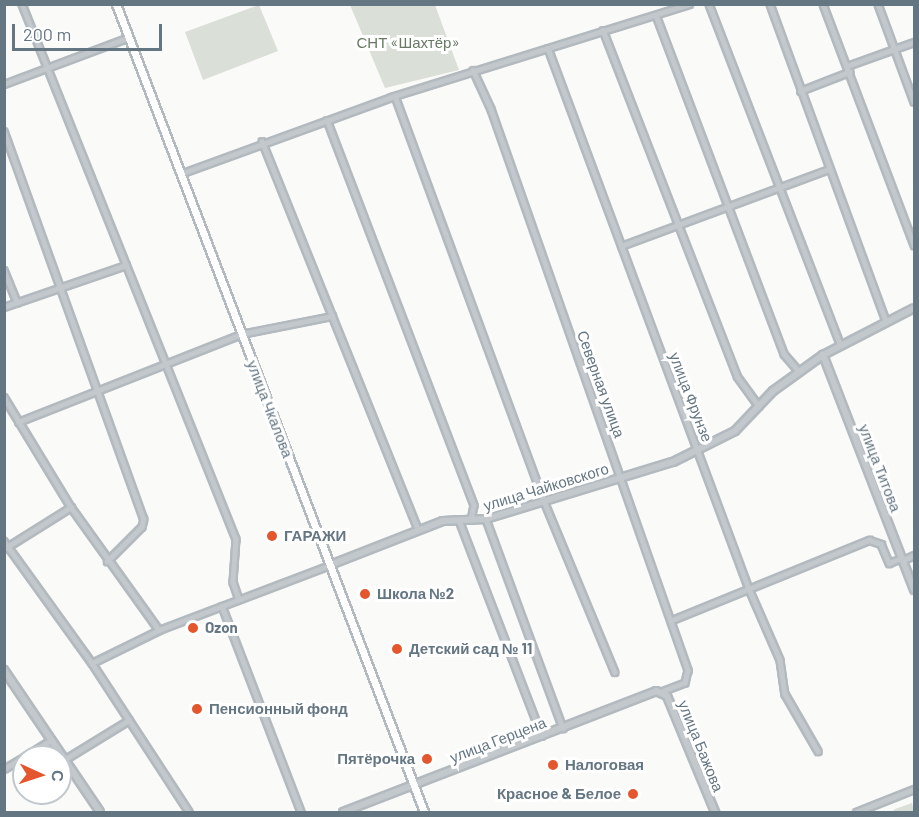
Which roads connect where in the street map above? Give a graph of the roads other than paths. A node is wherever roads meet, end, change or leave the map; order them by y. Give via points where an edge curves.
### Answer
1 (22, 4) edge
2 (116, 4) edge
3 (689, 4) edge
4 (709, 4) edge
5 (770, 4) edge
6 (824, 4) edge
7 (878, 4) edge
8 (656, 15) junction
9 (603, 30) junction
10 (127, 38) junction
11 (915, 42) edge
12 (548, 48) junction
13 (895, 49) junction
14 (847, 66) junction
15 (47, 67) junction
16 (473, 70) junction
17 (849, 72) junction
18 (4, 84) edge
19 (800, 91) junction
20 (395, 96) junction
21 (915, 102) edge
22 (327, 120) junction
23 (4, 131) edge
24 (262, 141) junction
25 (829, 169) junction
26 (180, 174) junction
27 (780, 187) junction
28 (729, 206) junction
29 (677, 225) junction
30 (915, 245) edge
31 (621, 246) junction
32 (126, 265) junction
33 (4, 270) edge
34 (60, 288) junction
35 (16, 303) junction
36 (4, 307) edge
37 (915, 308) edge
38 (332, 316) junction
39 (886, 321) junction
40 (241, 334) junction
41 (840, 344) junction
42 (823, 355) junction
43 (165, 365) junction
44 (798, 370) junction
45 (96, 389) junction
46 (4, 397) edge
47 (759, 406) junction
48 (18, 422) junction
49 (699, 450) junction
50 (621, 476) junction
51 (544, 501) junction
52 (71, 507) junction
53 (459, 519) junction
54 (486, 519) junction
55 (471, 520) junction
56 (418, 529) junction
57 (6, 545) edge
58 (915, 555) edge
59 (903, 559) junction
60 (107, 562) junction
61 (330, 565) junction
62 (749, 589) junction
63 (915, 590) edge
64 (239, 598) junction
65 (222, 606) junction
66 (672, 620) junction
67 (159, 630) junction
68 (92, 663) junction
69 (4, 670) edge
70 (615, 672) dead end
71 (661, 692) junction
72 (129, 720) junction
73 (563, 728) junction
74 (542, 736) junction
75 (51, 740) junction
76 (43, 745) edge
77 (54, 745) edge
78 (818, 752) dead end
79 (72, 755) edge
80 (72, 772) edge
81 (414, 785) junction
82 (915, 789) edge
83 (100, 813) edge
84 (189, 813) edge
85 (301, 813) edge
86 (343, 813) edge
87 (424, 813) edge
88 (715, 813) edge
89 (856, 813) edge

1 - 15 street
2 - 10 main road, улица Чкалова
3 - 8 street
4 - 27 street
5 - 19 street
6 - 14 street
7 - 13 street
8 - 9 street
8 - 28 street
9 - 12 street
9 - 29 street
10 - 15 street
10 - 26 main road, улица Чкалова
11 - 13 street
12 - 16 street
12 - 31 street, улица Фрунзе
13 - 14 street
13 - 21 street
14 - 17 street
15 - 18 street
15 - 32 street
16 - 20 street
16 - 50 street, Северная улица via 491,109
17 - 19 street
17 - 30 street
19 - 25 street
20 - 22 street
20 - 51 street
22 - 24 street
22 - 55 street via 474,505
23 - 34 street
24 - 26 street
24 - 38 street
25 - 27 street
25 - 39 street
26 - 40 main road, улица Чкалова
27 - 28 street
27 - 41 street
28 - 29 street
28 - 44 street via 784,354
29 - 31 street
29 - 47 street via 737,376
31 - 49 street, улица Фрунзе
32 - 34 street
32 - 43 street
33 - 35 street
34 - 35 street
34 - 45 street
35 - 36 street
37 - 39 street, улица Чайковского
38 - 40 street
38 - 56 street
39 - 41 street, улица Чайковского
40 - 43 street
40 - 61 main road, улица Чкалова
41 - 42 street, улица Чайковского
42 - 44 street, улица Чайковского
42 - 59 street, улица Титова
43 - 45 street
43 - 64 street via 236,539 233,582
44 - 47 street, улица Чайковского
45 - 48 street
45 - 60 street via 144,519 142,527
46 - 48 street
47 - 49 street, улица Чайковского via 735,431
48 - 52 street
49 - 50 street, улица Чайковского
49 - 62 street, улица Фрунзе
50 - 51 street, улица Чайковского
50 - 66 street, Северная улица
51 - 54 street, улица Чайковского
51 - 70 street
52 - 57 street
52 - 60 street
53 - 55 street, улица Чайковского
53 - 56 street, улица Чайковского
53 - 74 street
54 - 55 street, улица Чайковского
54 - 73 street
56 - 61 street, улица Чайковского
57 - 68 street
58 - 59 street
59 - 62 street via 889,563 881,544 869,540
59 - 63 street, улица Титова
60 - 67 street
61 - 64 street, улица Чайковского
61 - 81 main road, улица Чкалова
62 - 66 street
62 - 78 street, улица Фрунзе via 780,660 785,694
64 - 65 street, улица Чайковского
65 - 67 street, улица Чайковского
65 - 85 street
66 - 71 street, Северная улица via 688,670 686,683
67 - 68 street, улица Чайковского
68 - 72 street
69 - 75 street
71 - 73 street, улица Герцена via 650,692
71 - 88 street, улица Бажова via 667,696
72 - 79 street
72 - 84 street
73 - 74 street, улица Герцена
74 - 81 street, улица Герцена
75 - 76 street
75 - 77 street
80 - 83 street
81 - 86 street, улица Герцена
81 - 87 main road, улица Чкалова
82 - 89 street

